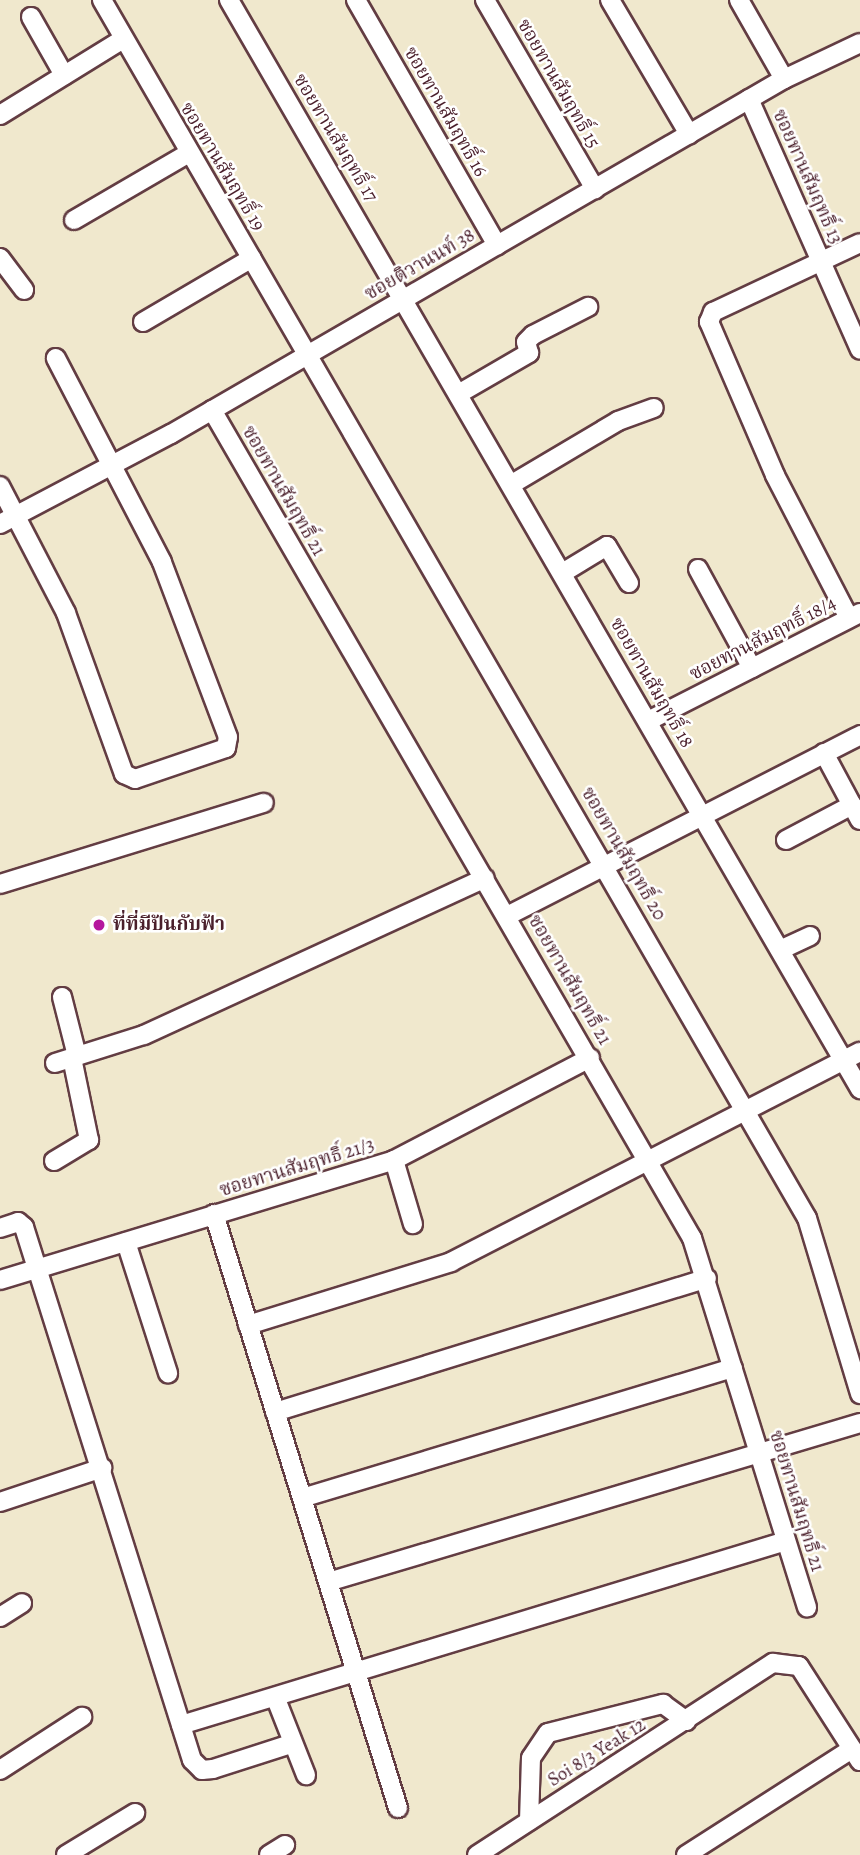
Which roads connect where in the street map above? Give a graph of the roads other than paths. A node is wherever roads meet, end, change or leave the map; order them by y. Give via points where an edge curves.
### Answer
1 (102, 0) edge
2 (229, 0) edge
3 (356, 0) edge
4 (485, 0) edge
5 (610, 0) edge
6 (739, 0) edge
7 (31, 17) dead end
8 (122, 39) junction
9 (860, 43) edge
10 (64, 75) junction
11 (785, 79) junction
12 (749, 99) junction
13 (0, 115) edge
14 (690, 134) junction
15 (189, 153) junction
16 (595, 189) junction
17 (74, 220) dead end
18 (860, 243) edge
19 (497, 245) junction
20 (0, 258) edge
21 (252, 258) junction
22 (822, 261) junction
23 (24, 290) dead end
24 (404, 297) junction
25 (588, 307) dead end
26 (144, 322) dead end
27 (860, 349) edge
28 (308, 354) junction
29 (56, 358) dead end
30 (460, 393) junction
31 (654, 408) dead end
32 (212, 410) junction
33 (110, 466) junction
34 (512, 484) junction
35 (0, 486) edge
36 (8, 519) edge
37 (698, 569) dead end
38 (564, 572) junction
39 (629, 583) dead end
40 (855, 616) edge
41 (752, 668) junction
42 (648, 720) junction
43 (860, 735) edge
44 (824, 753) junction
45 (264, 803) dead end
46 (856, 812) edge
47 (703, 816) junction
48 (786, 840) dead end
49 (606, 866) junction
50 (485, 878) junction
51 (0, 884) edge
52 (508, 916) junction
53 (810, 936) dead end
54 (780, 950) junction
55 (62, 997) dead end
56 (860, 1052) edge
57 (590, 1058) junction
58 (68, 1059) junction
59 (843, 1060) junction
60 (860, 1089) edge
61 (748, 1111) junction
62 (394, 1160) junction
63 (54, 1161) dead end
64 (651, 1161) junction
65 (214, 1214) junction
66 (413, 1224) dead end
67 (0, 1228) edge
68 (125, 1242) junction
69 (37, 1270) junction
70 (707, 1279) junction
71 (0, 1280) edge
72 (248, 1325) junction
73 (733, 1368) junction
74 (168, 1374) dead end
75 (860, 1394) edge
76 (275, 1412) junction
77 (860, 1423) edge
78 (759, 1453) junction
79 (102, 1468) junction
80 (302, 1498) junction
81 (0, 1502) edge
82 (786, 1541) junction
83 (328, 1582) junction
84 (22, 1602) dead end
85 (807, 1608) dead end
86 (0, 1617) edge
87 (355, 1670) junction
88 (276, 1699) junction
89 (82, 1717) dead end
90 (687, 1721) junction
91 (181, 1725) junction
92 (291, 1744) junction
93 (856, 1755) edge
94 (0, 1770) edge
95 (306, 1774) dead end
96 (398, 1808) dead end
97 (135, 1813) dead end
98 (529, 1821) junction
99 (285, 1845) dead end
100 (66, 1855) edge
101 (269, 1855) edge
102 (477, 1855) edge
103 (686, 1855) edge

1 - 8 street, ซอยทานสัมฤทธิ์ 19
2 - 24 street, ซอยทานสัมฤทธิ์ 17
3 - 19 street, ซอยทานสัมฤทธิ์ 16
4 - 16 street, ซอยทานสัมฤทธิ์ 15
5 - 14 street
6 - 11 street
7 - 10 street
8 - 10 street
8 - 15 street, ซอยทานสัมฤทธิ์ 19
9 - 11 street, ซอยติวานนท์ 38
10 - 13 street
11 - 12 street, ซอยติวานนท์ 38
12 - 14 street, ซอยติวานนท์ 38
12 - 22 street, ซอยทานสัมฤทธิ์ 13
14 - 16 street, ซอยติวานนท์ 38
15 - 17 street
15 - 21 street, ซอยทานสัมฤทธิ์ 19
16 - 19 street, ซอยติวานนท์ 38
18 - 22 street
19 - 24 street, ซอยติวานนท์ 38
20 - 23 street
21 - 26 street
21 - 28 street, ซอยทานสัมฤทธิ์ 19
22 - 27 street, ซอยทานสัมฤทธิ์ 13
22 - 40 street via 713,312 709,322 775,475
24 - 28 street, ซอยติวานนท์ 38
24 - 30 street, ซอยทานสัมฤทธิ์ 18
25 - 30 street via 533,335 527,340 529,353
28 - 32 street, ซอยติวานนท์ 38
28 - 49 street, ซอยทานสัมฤทธิ์ 20
29 - 33 street
30 - 34 street, ซอยทานสัมฤทธิ์ 18
31 - 34 street via 608,427
32 - 33 street, ซอยติวานนท์ 38
32 - 50 street, ซอยทานสัมฤทธิ์ 21
33 - 36 street, ซอยติวานนท์ 38
33 - 36 street via 162,562 228,737 226,748 135,779 124,774 66,612
34 - 38 street, ซอยทานสัมฤทธิ์ 18
35 - 36 street
37 - 41 street
38 - 39 street via 607,546
38 - 42 street, ซอยทานสัมฤทธิ์ 18
40 - 41 street, ซอยทานสัมฤทธิ์ 18/4
41 - 42 street, ซอยทานสัมฤทธิ์ 18/4
42 - 47 street, ซอยทานสัมฤทธิ์ 18
43 - 44 street
44 - 46 street
44 - 47 street
45 - 51 street
46 - 48 street
47 - 49 street
47 - 54 street, ซอยทานสัมฤทธิ์ 18
49 - 52 street
49 - 61 street, ซอยทานสัมฤทธิ์ 20
50 - 52 street, ซอยทานสัมฤทธิ์ 21
50 - 58 street via 144,1035
52 - 57 street, ซอยทานสัมฤทธิ์ 21
53 - 54 street
54 - 59 street, ซอยทานสัมฤทธิ์ 18
55 - 58 street
56 - 59 street
57 - 62 street, ซอยทานสัมฤทธิ์ 21/3
57 - 64 street, ซอยทานสัมฤทธิ์ 21
58 - 63 street via 89,1140
59 - 60 street, ซอยทานสัมฤทธิ์ 18
59 - 61 street
61 - 64 street
61 - 75 street, ซอยทานสัมฤทธิ์ 20 via 807,1218
62 - 65 street, ซอยทานสัมฤทธิ์ 21/3
62 - 66 street
64 - 70 street, ซอยทานสัมฤทธิ์ 21
64 - 72 street via 451,1262
65 - 68 street, ซอยทานสัมฤทธิ์ 21/3
65 - 72 street
67 - 69 street via 21,1224
68 - 69 street, ซอยทานสัมฤทธิ์ 21/3
68 - 74 street
69 - 71 street, ซอยทานสัมฤทธิ์ 21/3
69 - 79 street
70 - 73 street, ซอยทานสัมฤทธิ์ 21
70 - 76 street
72 - 76 street
73 - 78 street, ซอยทานสัมฤทธิ์ 21
73 - 80 street
76 - 80 street
77 - 78 street
78 - 82 street, ซอยทานสัมฤทธิ์ 21
78 - 83 street
79 - 81 street
79 - 91 street
80 - 83 street
82 - 85 street, ซอยทานสัมฤทธิ์ 21
82 - 87 street
83 - 87 street
84 - 86 street
87 - 88 street
87 - 96 street
88 - 91 street
88 - 92 street
89 - 94 street
90 - 93 street, Soi 8/3 Yeak 12 via 773,1663 799,1666
90 - 98 street, Soi 8/3 Yeak 12
90 - 98 street, Soi 8/3 Yeak 12 via 663,1704 541,1738 531,1758
91 - 92 street via 202,1770
92 - 95 street
93 - 103 street
97 - 100 street
98 - 102 street, Soi 8/3 Yeak 12
99 - 101 street

